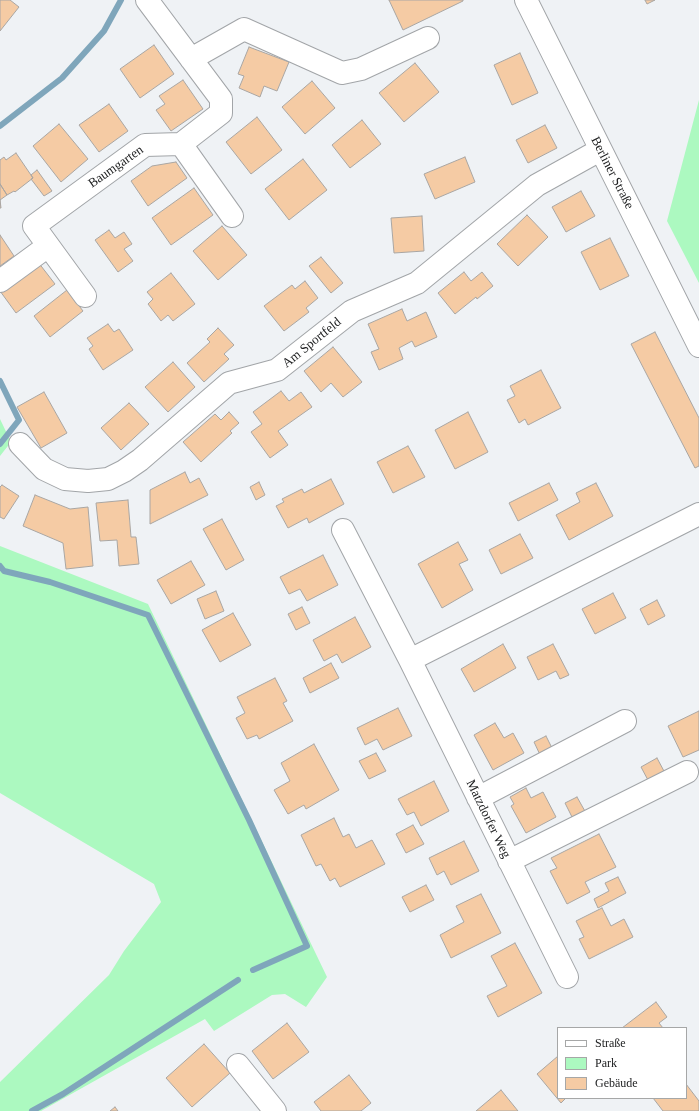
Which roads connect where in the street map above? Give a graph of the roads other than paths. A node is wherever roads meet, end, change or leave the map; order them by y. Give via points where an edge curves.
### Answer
1 (147, 0) edge
2 (526, 0) edge
3 (428, 38) dead end
4 (191, 59) junction
5 (181, 144) junction
6 (600, 150) junction
7 (232, 216) dead end
8 (48, 246) junction
9 (0, 281) edge
10 (85, 296) dead end
11 (699, 346) edge
12 (20, 444) dead end
13 (699, 514) edge
14 (343, 530) dead end
15 (410, 660) junction
16 (625, 721) dead end
17 (687, 772) dead end
18 (478, 798) junction
19 (509, 861) junction
20 (567, 977) dead end
21 (238, 1065) dead end
22 (275, 1111) edge

1 - 4 street
2 - 6 street, Berliner Straße
3 - 4 street via 361,69 342,73 244,29
4 - 5 street via 221,99 221,113
5 - 7 street
5 - 8 street, Baumgarten via 145,145 34,226
6 - 11 street, Berliner Straße
6 - 12 street, Am Sportfeld via 537,185 417,283 352,311 277,370 229,383 124,471 108,479 65,479 44,469
8 - 9 street
8 - 10 street
13 - 15 street
14 - 15 street, Matzdorfer Weg
15 - 18 street, Matzdorfer Weg
16 - 18 street
17 - 19 street
18 - 19 street, Matzdorfer Weg
19 - 20 street, Matzdorfer Weg
21 - 22 street

